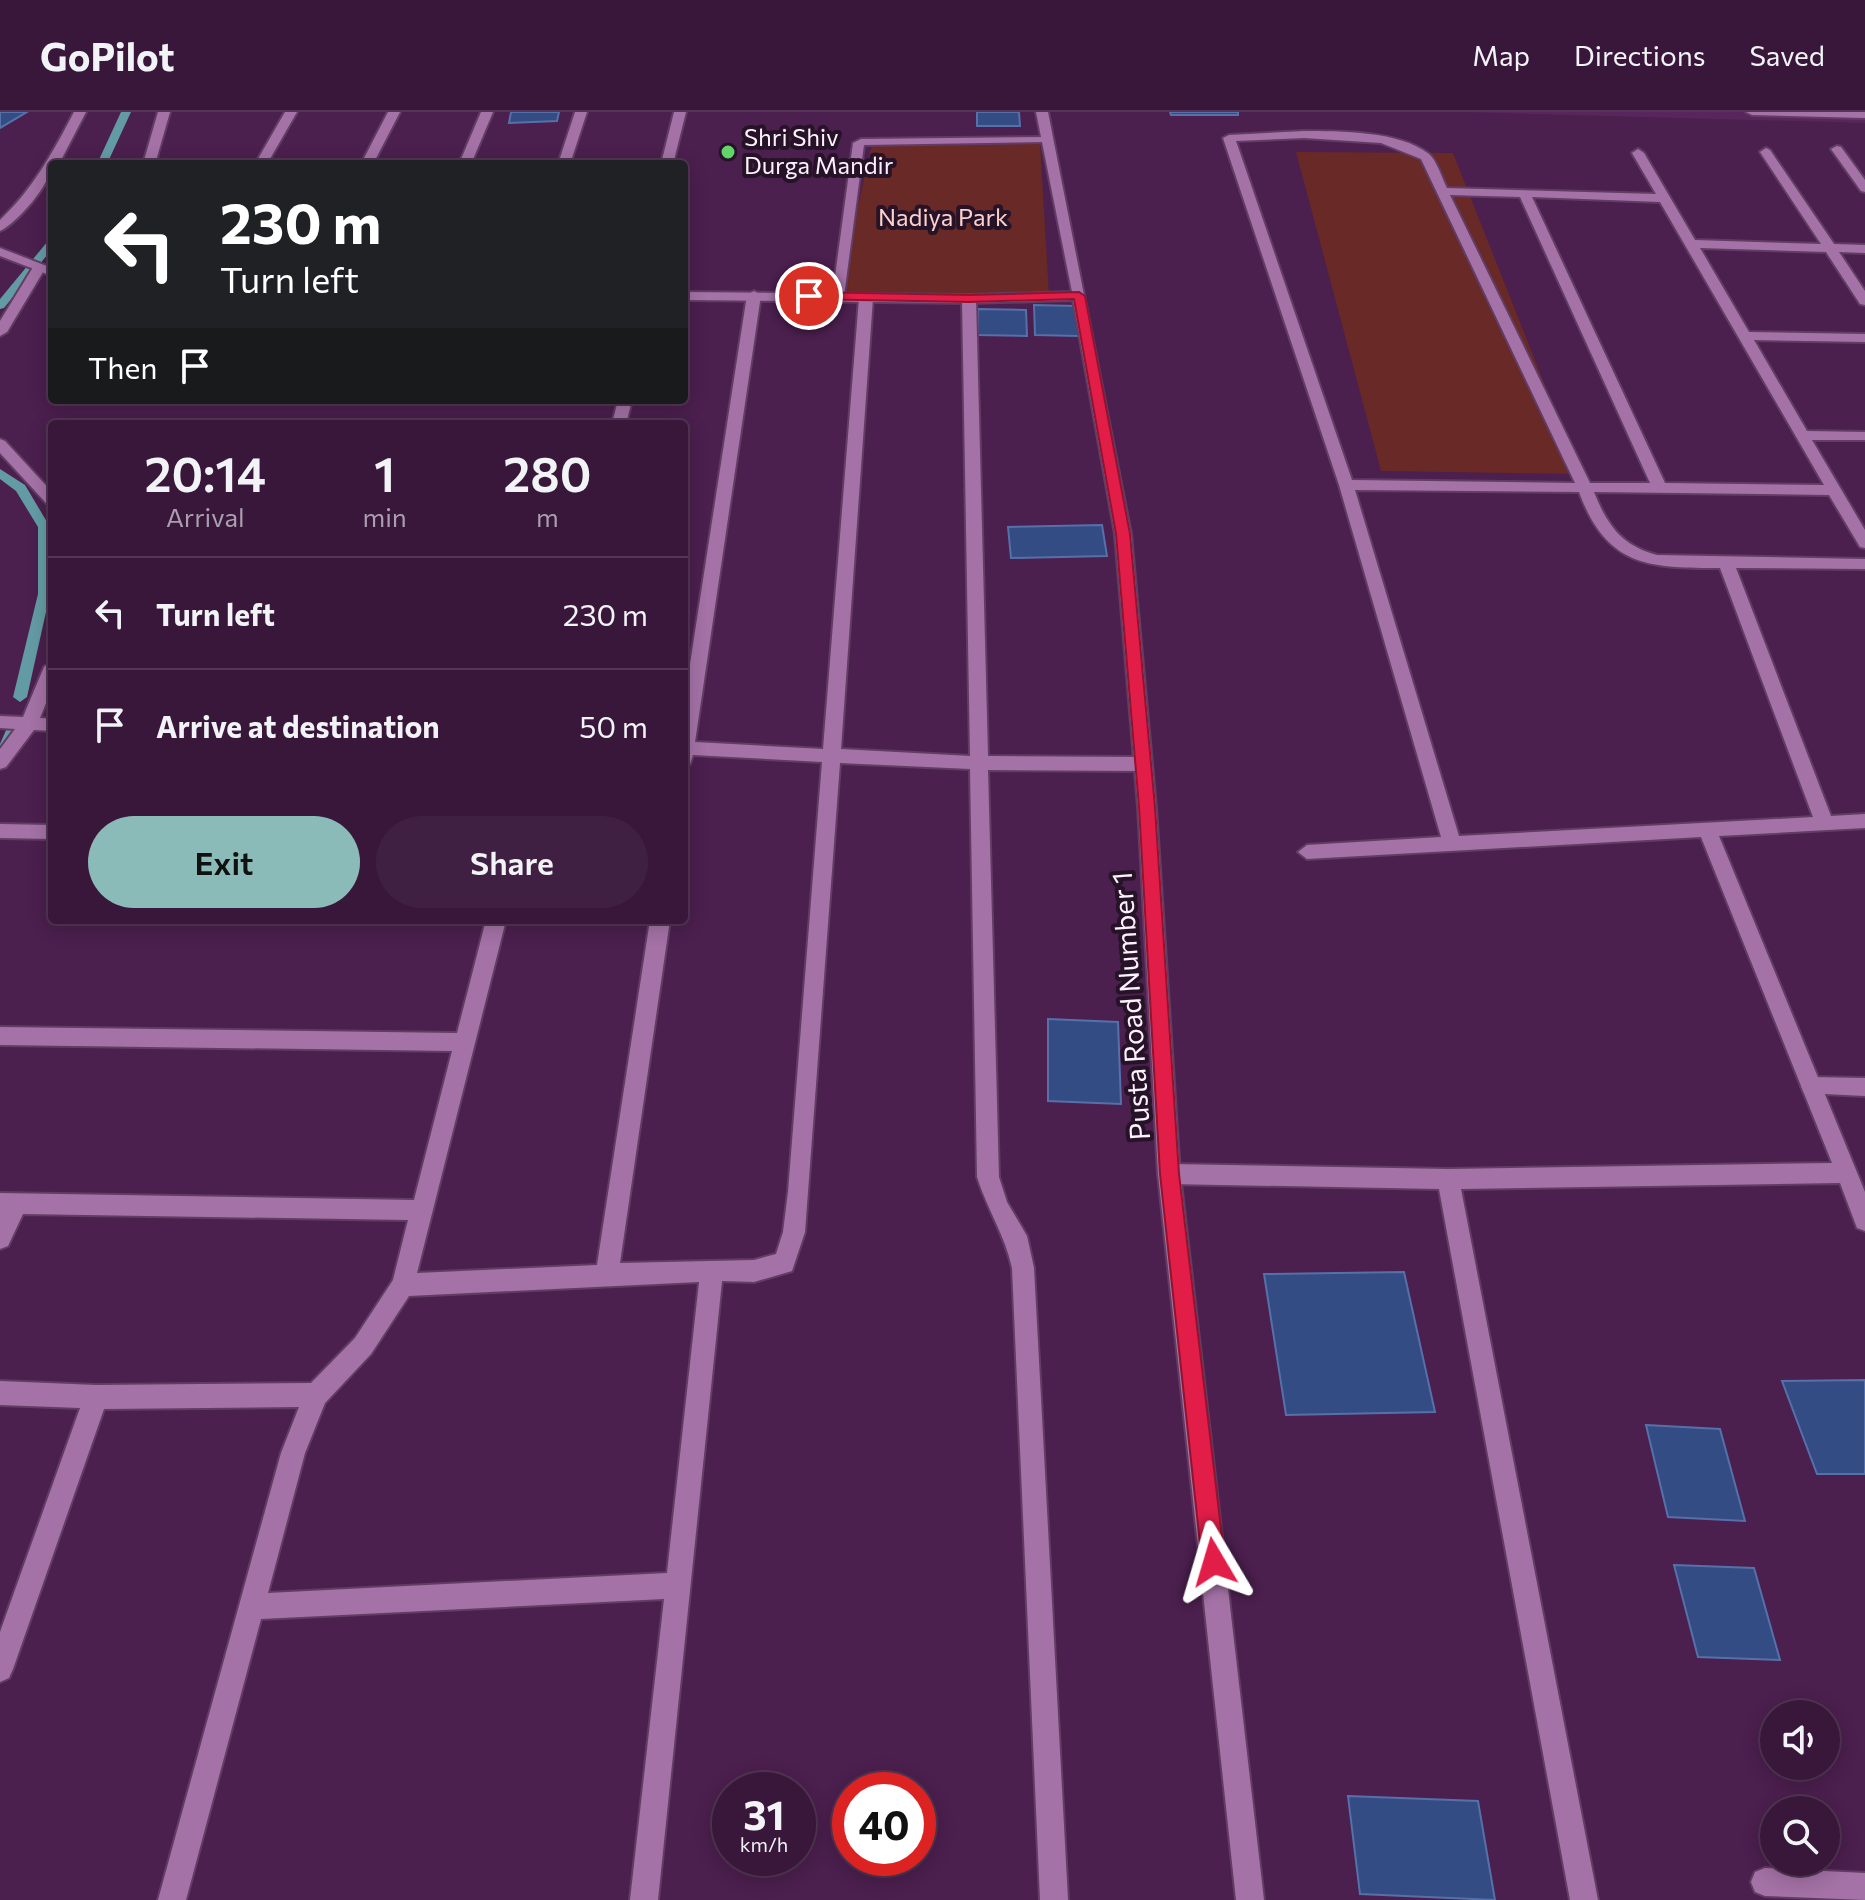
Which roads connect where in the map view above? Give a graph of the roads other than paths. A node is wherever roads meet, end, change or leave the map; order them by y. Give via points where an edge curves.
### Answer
1 (80, 112) edge
2 (164, 112) edge
3 (291, 112) edge
4 (394, 112) edge
5 (487, 112) edge
6 (581, 112) edge
7 (680, 112) edge
8 (1042, 112) edge
9 (1752, 112) edge
10 (1865, 115) edge
11 (1045, 139) junction
12 (1837, 149) dead end
13 (1766, 152) dead end
14 (1638, 153) dead end
15 (56, 160) edge
16 (150, 160) edge
17 (263, 160) edge
18 (369, 160) edge
19 (467, 160) edge
20 (565, 160) edge
21 (668, 160) edge
22 (48, 172) edge
23 (1865, 188) edge
24 (1442, 191) junction
25 (1524, 193) junction
26 (1664, 198) junction
27 (0, 227) edge
28 (1691, 244) junction
29 (1830, 249) junction
30 (1865, 249) edge
31 (4, 254) edge
32 (46, 269) edge
33 (754, 295) junction
34 (688, 296) edge
35 (837, 296) junction
36 (1079, 296) junction
37 (866, 298) junction
38 (969, 299) junction
39 (1865, 301) edge
40 (0, 332) edge
41 (1745, 336) junction
42 (1865, 338) edge
43 (1803, 435) junction
44 (1865, 436) edge
45 (0, 444) edge
46 (1346, 485) junction
47 (1660, 489) junction
48 (1586, 490) junction
49 (1835, 490) junction
50 (48, 497) edge
51 (1865, 543) edge
52 (1726, 563) junction
53 (1865, 564) edge
54 (48, 676) edge
55 (0, 722) edge
56 (48, 725) edge
57 (26, 728) junction
58 (688, 732) edge
59 (688, 752) edge
60 (833, 758) junction
61 (0, 762) edge
62 (978, 763) junction
63 (1143, 764) junction
64 (1865, 821) edge
65 (1824, 822) junction
66 (0, 831) edge
67 (48, 832) edge
68 (1708, 832) junction
69 (1452, 845) junction
70 (1307, 852) dead end
71 (495, 924) edge
72 (659, 924) edge
73 (0, 1036) edge
74 (463, 1042) junction
75 (1811, 1086) junction
76 (1865, 1087) edge
77 (1847, 1173) junction
78 (1169, 1174) junction
79 (1448, 1179) junction
80 (8, 1203) edge
81 (421, 1210) junction
82 (1865, 1221) edge
83 (0, 1238) edge
84 (712, 1270) junction
85 (607, 1276) junction
86 (403, 1285) junction
87 (0, 1393) edge
88 (316, 1395) junction
89 (96, 1397) junction
90 (678, 1585) junction
91 (251, 1607) junction
92 (0, 1669) edge
93 (1765, 1882) dead end
94 (1865, 1887) edge
95 (172, 1900) edge
96 (644, 1900) edge
97 (1054, 1900) edge
98 (1250, 1900) edge
99 (1584, 1900) edge

1 - 15 street
2 - 16 street
3 - 17 street
4 - 18 street
5 - 19 street
6 - 20 street
7 - 21 street
8 - 11 street, Pusta Road Number 1
9 - 10 street
11 - 35 street via 857,145
11 - 36 street, Pusta Road Number 1
12 - 23 street
13 - 29 street
14 - 26 street
22 - 27 street
24 - 25 street
24 - 46 street via 1426,157 1380,138 1229,138
24 - 48 street
25 - 26 street
25 - 47 street
26 - 28 street
28 - 29 street
28 - 41 street
29 - 30 street
29 - 39 street
31 - 32 street
32 - 40 street
33 - 34 street
33 - 35 street
33 - 58 street
35 - 37 street
36 - 38 street
36 - 63 street, Pusta Road Number 1 via 1123,534
37 - 38 street
37 - 60 street
38 - 62 street
41 - 42 street
41 - 43 street
43 - 44 street
43 - 49 street
45 - 50 street
46 - 48 street
46 - 69 street
47 - 48 street
47 - 49 street
48 - 52 street via 1607,535 1629,554 1665,563
49 - 51 street
52 - 53 street
52 - 65 street
54 - 57 street
55 - 57 street
56 - 57 street
57 - 61 street
59 - 60 street
60 - 62 street
60 - 84 street via 794,1232 784,1263 754,1271
62 - 63 street
62 - 97 street via 988,1177 997,1207 1016,1236 1023,1268
63 - 78 street, Pusta Road Number 1
64 - 65 street
65 - 68 street
66 - 67 street
68 - 69 street
68 - 75 street
69 - 70 street
71 - 74 street
72 - 85 street
73 - 74 street
74 - 81 street
75 - 76 street
75 - 77 street
77 - 79 street
77 - 82 street
78 - 79 street
78 - 98 street, Pusta Road Number 1
79 - 99 street
80 - 81 street
80 - 83 street
81 - 86 street
84 - 85 street
84 - 90 street
85 - 86 street
86 - 88 street via 363,1346
87 - 89 street
88 - 89 street
88 - 91 street via 293,1453
89 - 92 street
90 - 91 street
90 - 96 street
91 - 95 street
93 - 94 street

